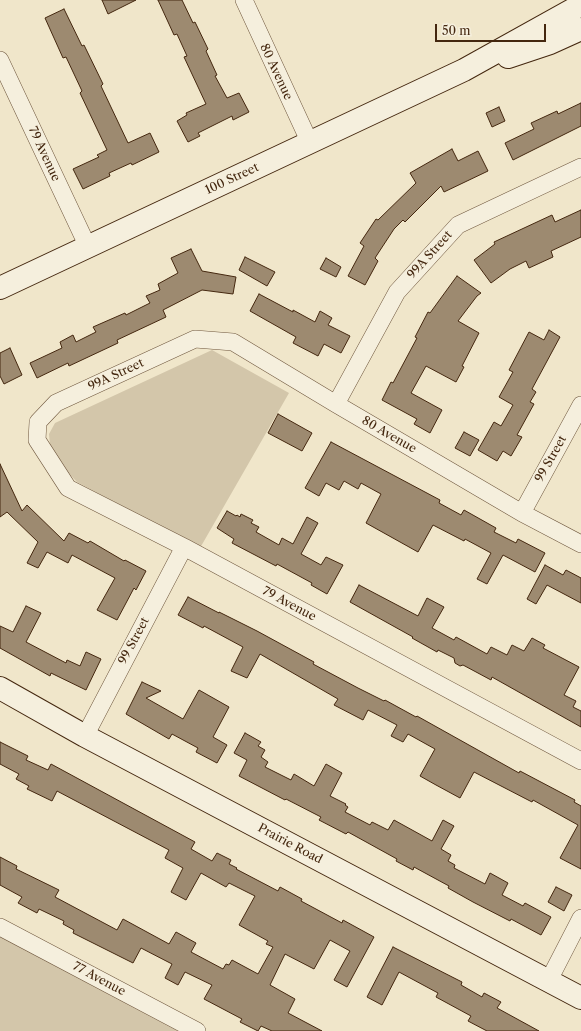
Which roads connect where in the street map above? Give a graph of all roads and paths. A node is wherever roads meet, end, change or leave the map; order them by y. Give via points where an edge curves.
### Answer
1 (244, 0) edge
2 (581, 5) edge
3 (581, 29) edge
4 (0, 60) edge
5 (464, 70) junction
6 (310, 143) junction
7 (581, 167) edge
8 (88, 247) junction
9 (0, 288) edge
10 (194, 339) joint
11 (336, 404) junction
12 (581, 405) edge
13 (42, 417) joint
14 (522, 513) junction
15 (581, 544) edge
16 (184, 547) junction
17 (0, 688) edge
18 (85, 736) junction
19 (581, 761) edge
20 (581, 918) edge
21 (0, 927) edge
22 (549, 980) junction
23 (581, 998) edge
24 (197, 1031) edge

1 - 6 street, 80 Avenue
2 - 5 main road, 100 Street
3 - 5 main road, 100 Street via 550,43
4 - 8 street, 79 Avenue
5 - 6 main road, 100 Street
6 - 8 main road, 100 Street
7 - 11 street, 99A Street via 458,225 397,292
8 - 9 main road, 100 Street
10 - 11 street, 80 Avenue via 233,342
10 - 13 street, 99A Street via 56,403
11 - 14 street, 80 Avenue
12 - 14 street, 99 Street
13 - 16 street, 79 Avenue via 38,422 37,440 68,488
14 - 15 street, 80 Avenue
16 - 18 street, 99 Street
16 - 19 street, 79 Avenue
17 - 18 main road, Prairie Road
18 - 22 main road, Prairie Road
20 - 22 street
21 - 24 street, 77 Avenue
22 - 23 main road, Prairie Road

